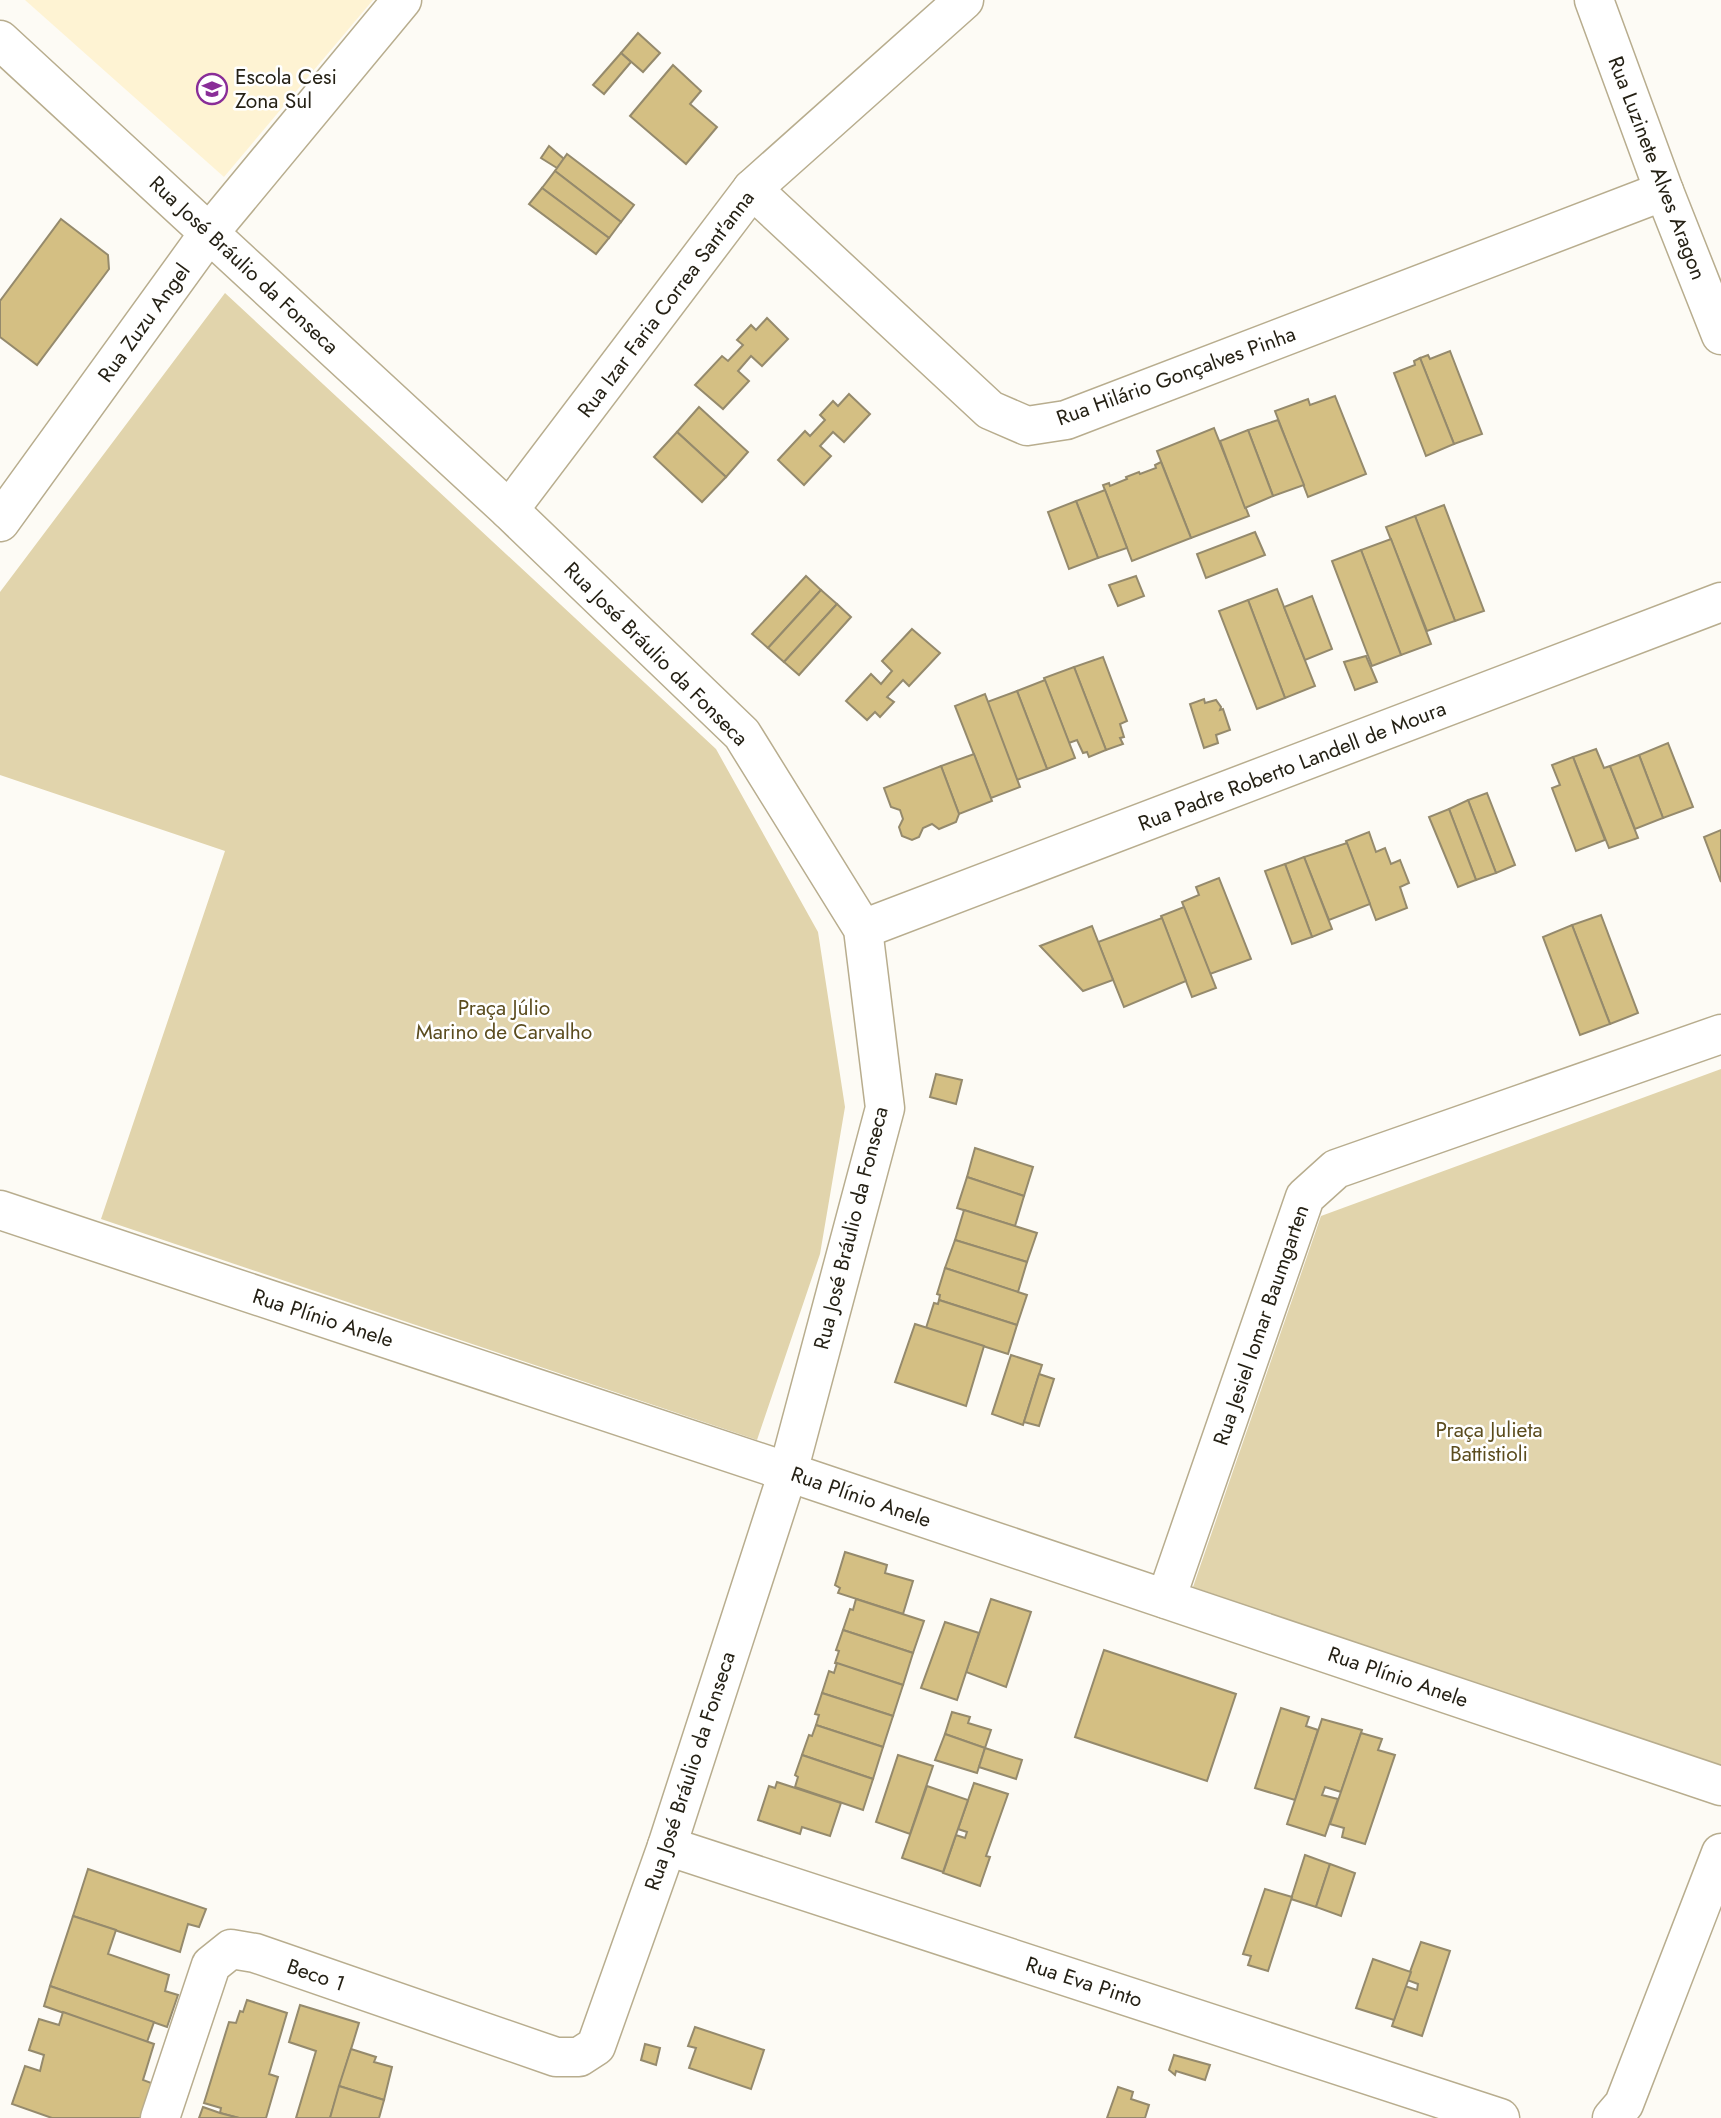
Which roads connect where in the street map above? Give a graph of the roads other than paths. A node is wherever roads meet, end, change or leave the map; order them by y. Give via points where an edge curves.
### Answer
1 (402, 0) edge
2 (964, 0) edge
3 (1594, 0) edge
4 (0, 40) edge
5 (752, 189) junction
6 (1664, 191) junction
7 (209, 233) junction
8 (1721, 335) edge
9 (509, 510) junction
10 (0, 522) edge
11 (1721, 602) edge
12 (863, 929) junction
13 (1721, 1034) edge
14 (0, 1210) edge
15 (788, 1472) junction
16 (1166, 1599) junction
17 (1721, 1786) edge
18 (667, 1846) junction
19 (1721, 1853) edge
20 (579, 2057) joint
21 (160, 2118) edge
22 (1500, 2118) edge
23 (1612, 2118) edge

1 - 7 street, Rua Zuzu Angel
2 - 5 street, Rua Izar Faria Correa Sant'anna
3 - 6 street, Rua Luzinete Alves Aragon
4 - 7 street, Rua José Bráulio da Fonseca
5 - 6 street, Rua Hilário Gonçalves Pinha via 990,410 1027,426 1066,420
5 - 9 street, Rua Izar Faria Correa Sant'anna
6 - 8 street, Rua Luzinete Alves Aragon
7 - 9 street, Rua José Bráulio da Fonseca
7 - 10 street, Rua Zuzu Angel
9 - 12 street, Rua José Bráulio da Fonseca via 742,734
11 - 12 street, Rua Padre Roberto Landell de Moura
12 - 15 street, Rua José Bráulio da Fonseca via 885,1108
13 - 16 street, Rua Jesiel Iomar Baumgarten via 1336,1169 1305,1197
14 - 15 street, Rua Plínio Anele
15 - 16 street, Rua Plínio Anele
15 - 18 street, Rua José Bráulio da Fonseca
16 - 17 street, Rua Plínio Anele
18 - 20 street, Rua José Bráulio da Fonseca via 596,2046
18 - 22 street, Rua Eva Pinto
19 - 23 street via 1624,2104
20 - 21 street, Beco 1 via 556,2057 232,1949 211,1965

